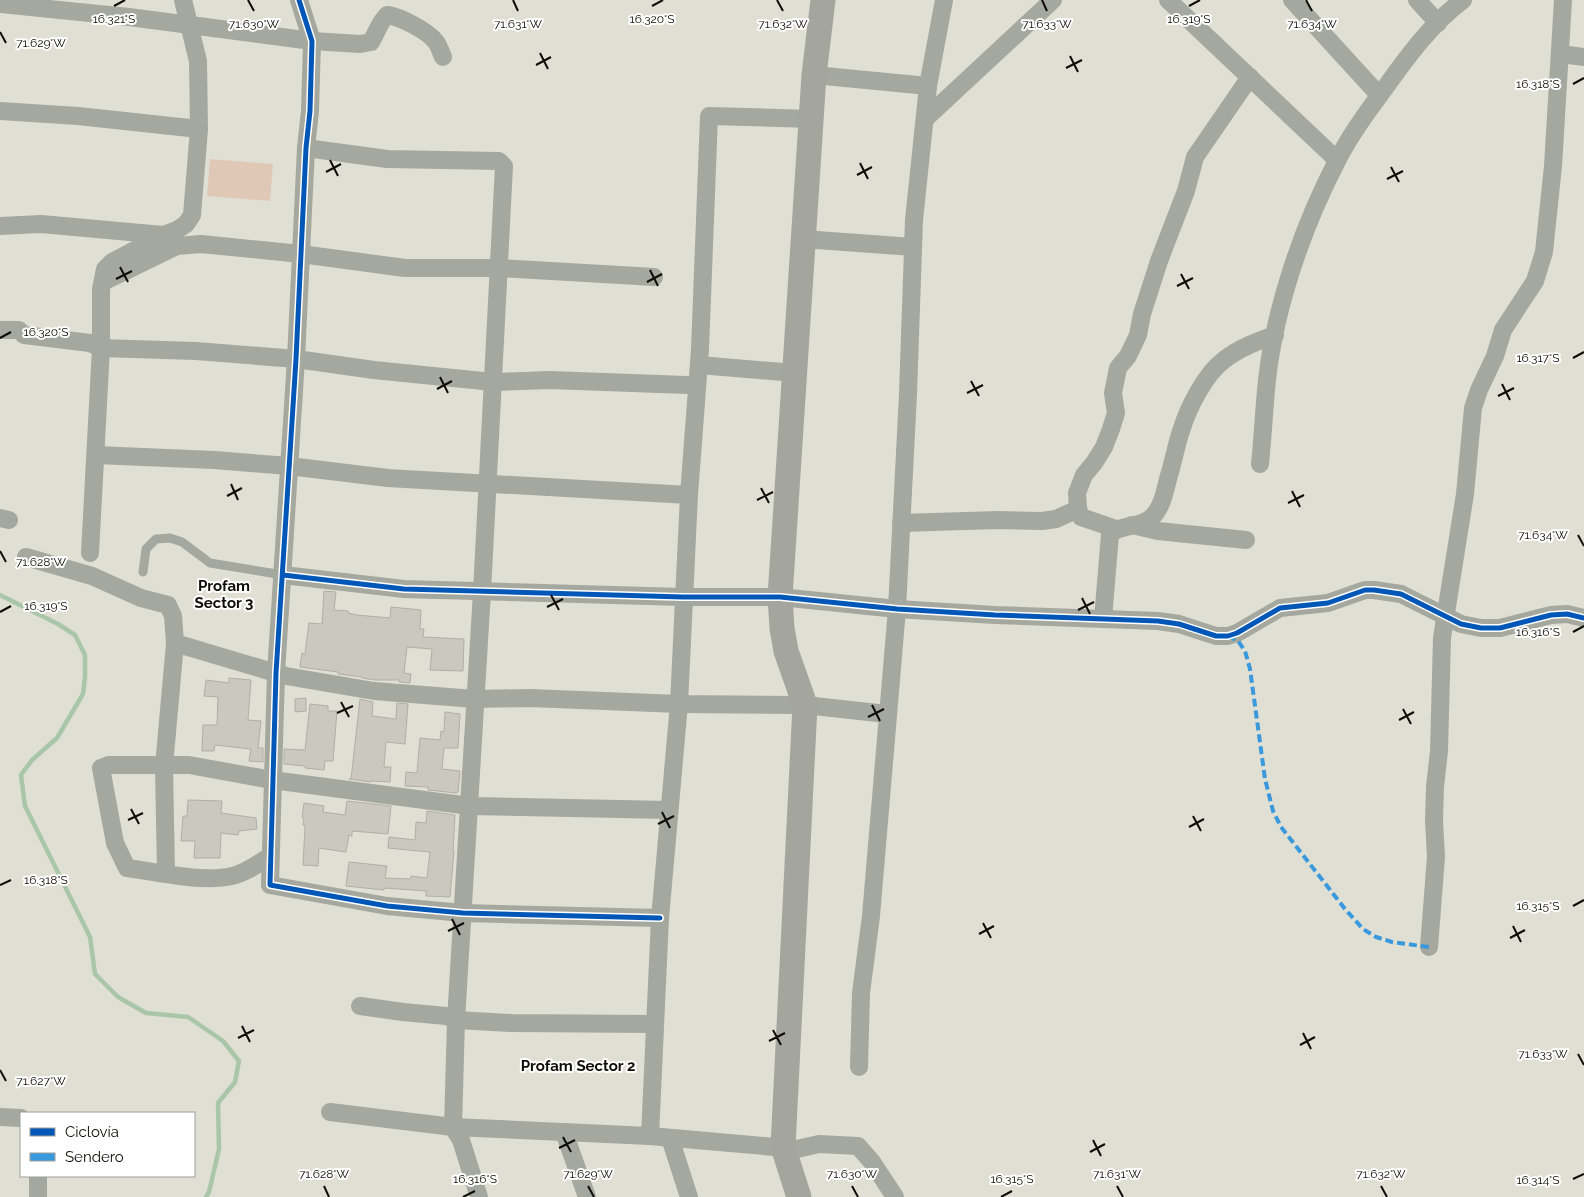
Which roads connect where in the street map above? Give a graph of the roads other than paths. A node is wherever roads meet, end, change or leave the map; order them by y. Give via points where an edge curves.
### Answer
1 (183, 0) edge
2 (300, 0) edge
3 (823, 0) edge
4 (944, 0) edge
5 (1053, 0) edge
6 (1168, 0) edge
7 (1292, 0) edge
8 (1417, 0) edge
9 (1462, 0) edge
10 (1563, 0) edge
11 (0, 4) edge
12 (1438, 23) junction
13 (190, 26) junction
14 (312, 41) junction
15 (1561, 54) junction
16 (443, 57) dead end
17 (1584, 57) edge
18 (814, 75) junction
19 (1250, 77) junction
20 (928, 86) junction
21 (1379, 95) junction
22 (0, 110) edge
23 (811, 119) junction
24 (925, 120) junction
25 (199, 130) junction
26 (306, 148) junction
27 (1337, 160) junction
28 (0, 226) edge
29 (164, 234) junction
30 (804, 239) junction
31 (913, 247) junction
32 (301, 254) junction
33 (498, 268) junction
34 (654, 277) dead end
35 (103, 282) junction
36 (0, 330) edge
37 (1275, 335) junction
38 (101, 348) junction
39 (296, 359) junction
40 (699, 365) junction
41 (795, 373) junction
42 (493, 382) junction
43 (686, 385) dead end
44 (96, 456) junction
45 (1260, 464) dead end
46 (289, 466) junction
47 (488, 484) junction
48 (689, 495) junction
49 (1078, 509) junction
50 (901, 523) junction
51 (1124, 527) junction
52 (1246, 540) dead end
53 (90, 553) dead end
54 (26, 557) dead end
55 (143, 572) dead end
56 (283, 575) junction
57 (482, 592) junction
58 (683, 596) junction
59 (780, 597) junction
60 (897, 608) junction
61 (1446, 616) junction
62 (1584, 618) edge
63 (1103, 619) junction
64 (175, 642) junction
65 (276, 673) junction
66 (474, 699) junction
67 (679, 704) junction
68 (805, 705) junction
69 (887, 714) junction
70 (164, 766) junction
71 (272, 780) junction
72 (470, 806) junction
73 (670, 810) junction
74 (270, 856) junction
75 (166, 874) junction
76 (463, 912) junction
77 (660, 918) junction
78 (1429, 947) dead end
79 (360, 1006) dead end
80 (456, 1020) junction
81 (654, 1024) junction
82 (859, 1067) dead end
83 (330, 1112) dead end
84 (0, 1117) edge
85 (20, 1118) edge
86 (452, 1127) junction
87 (564, 1132) junction
88 (650, 1136) junction
89 (670, 1138) junction
90 (783, 1148) junction
91 (38, 1177) edge
92 (38, 1197) edge
93 (479, 1197) edge
94 (587, 1197) edge
95 (689, 1197) edge
96 (799, 1197) edge
97 (895, 1197) edge

1 - 13 street
2 - 14 street
3 - 18 main road
4 - 20 street
5 - 24 street
6 - 19 street
7 - 21 street
8 - 12 street
9 - 12 street
10 - 15 street
11 - 13 street
12 - 21 street
13 - 14 street
13 - 25 street via 198,61
14 - 16 street via 371,42 379,23 387,15 397,16 431,37
14 - 26 street
15 - 17 street
15 - 61 street via 1544,252 1535,281 1503,330 1473,408 1465,494
18 - 20 street
18 - 23 main road
19 - 27 street
19 - 49 street via 1195,157 1142,314 1138,335 1118,368 1113,393 1116,413 1104,447 1084,475 1077,493
20 - 24 street
21 - 27 street
22 - 25 street
23 - 30 main road
23 - 40 street via 709,116
24 - 31 street
25 - 29 street via 192,215 186,224
26 - 32 street
26 - 33 street via 387,159 498,161 504,166
27 - 37 street via 1293,264
28 - 29 street via 41,224
29 - 35 street via 112,262 105,269
30 - 31 street
30 - 41 main road
31 - 50 street
32 - 33 street via 405,268
32 - 35 street via 202,244 177,246
32 - 39 street
33 - 34 street
33 - 42 street
35 - 38 street
36 - 38 street via 19,330 24,336 90,343
37 - 45 street via 1267,380
37 - 51 street via 1223,360 1208,375 1181,430 1158,507 1152,517
38 - 39 street
38 - 44 street
39 - 42 street
39 - 46 street
40 - 41 street
40 - 48 street
41 - 59 main road
42 - 43 street via 550,380
42 - 47 street
44 - 46 street
44 - 53 street
46 - 47 street via 388,478
46 - 56 street
47 - 48 street
47 - 57 street
48 - 58 street
49 - 50 street via 1056,519 1042,521
49 - 51 street via 1081,517
50 - 60 street
51 - 52 street
51 - 63 street via 1110,534
54 - 64 street via 92,576 142,598 168,605 173,616
55 - 56 lane via 146,549 156,539 170,538 182,542 210,563
56 - 57 street via 404,588
56 - 65 street
57 - 58 street
57 - 66 street
58 - 59 street
58 - 67 street
59 - 60 street
59 - 68 main road via 786,651
60 - 63 street
60 - 69 street
61 - 62 street via 1461,624 1481,628 1500,628 1551,614
61 - 63 street via 1401,594 1365,590 1328,603 1280,608 1228,636 1216,636 1165,622
61 - 78 street via 1442,638 1434,821 1436,857
64 - 65 street
64 - 70 street
65 - 66 street via 374,691
65 - 71 street
66 - 67 street
66 - 72 street
67 - 68 street
67 - 73 street
68 - 69 street
68 - 90 main road
69 - 82 street via 871,916 861,994
70 - 71 street via 188,765
70 - 75 street
70 - 75 street via 109,765 102,768 114,843 127,868
71 - 72 street
71 - 74 street
72 - 73 street
72 - 76 street
73 - 77 street
74 - 75 street via 234,875 221,878
74 - 76 street via 270,884 387,906
76 - 77 street
76 - 80 street
77 - 81 street
79 - 80 street via 446,1016
80 - 81 street
80 - 86 street
81 - 88 street
83 - 86 street
84 - 85 street
86 - 87 street
86 - 93 street via 461,1140
87 - 88 street
87 - 94 street
88 - 89 street
89 - 90 street
89 - 95 street
90 - 96 main road
90 - 97 street via 797,1149 819,1144 858,1146
91 - 92 street

